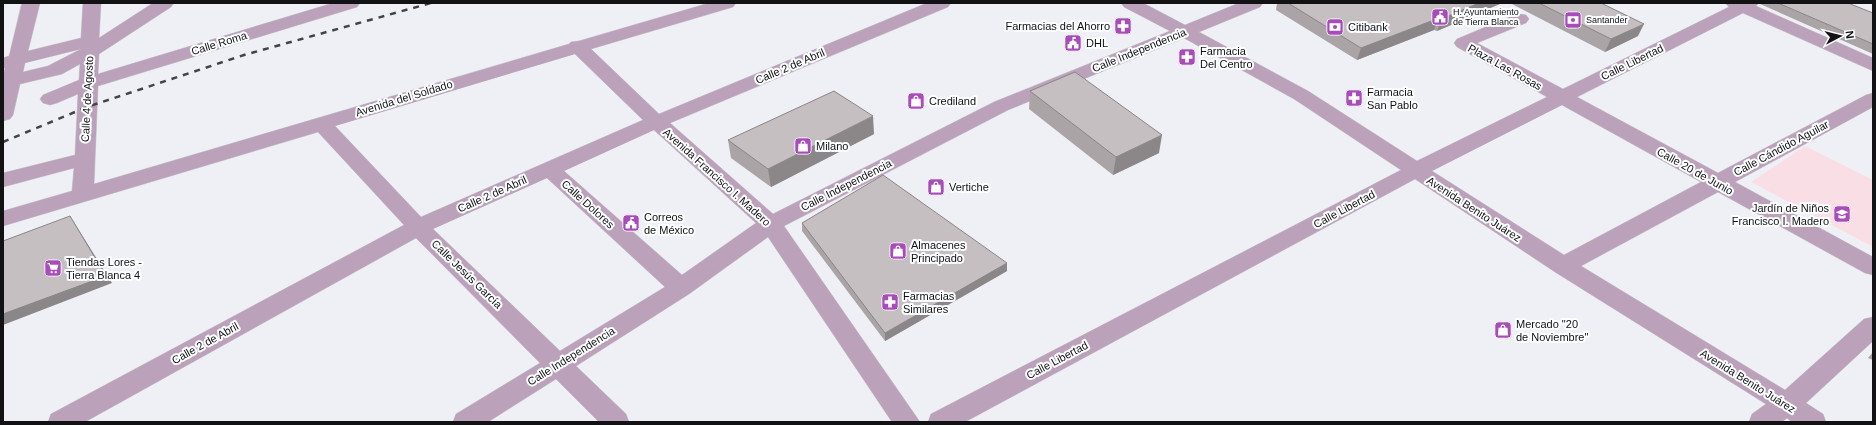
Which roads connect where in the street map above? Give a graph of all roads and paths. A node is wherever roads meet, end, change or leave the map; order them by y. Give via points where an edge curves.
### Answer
1 (31, 3) edge
2 (92, 3) edge
3 (165, 3) edge
4 (351, 3) edge
5 (726, 3) edge
6 (942, 3) edge
7 (1130, 3) edge
8 (1254, 3) edge
9 (1742, 4) edge
10 (1520, 19) dead end
11 (1186, 31) junction
12 (577, 46) junction
13 (90, 47) junction
14 (10, 62) edge
15 (1873, 65) edge
16 (8, 82) edge
17 (88, 83) junction
18 (1560, 98) junction
19 (50, 99) dead end
20 (1873, 99) edge
21 (3, 115) edge
22 (656, 122) junction
23 (321, 123) junction
24 (84, 159) junction
25 (548, 169) junction
26 (1415, 171) junction
27 (3, 180) edge
28 (1716, 183) junction
29 (83, 196) junction
30 (3, 219) edge
31 (771, 224) junction
32 (418, 227) junction
33 (1563, 266) junction
34 (1873, 267) edge
35 (681, 288) junction
36 (1873, 326) edge
37 (558, 364) junction
38 (1787, 404) junction
39 (61, 422) edge
40 (466, 422) edge
41 (616, 422) edge
42 (907, 422) edge
43 (941, 422) edge
44 (1762, 422) edge
45 (1814, 422) edge

1 - 14 street
2 - 13 street, Calle 4 de Agosto
3 - 13 street
4 - 17 street, Calle Roma
5 - 12 street, Avenida del Soldado
6 - 22 street, Calle 2 de Abril
7 - 11 street, Avenida Benito Juárez
8 - 11 street, Calle Independencia
9 - 15 street
9 - 18 street, Calle Libertad
10 - 18 street, Plaza Las Rosas via 1463,43
11 - 26 street, Avenida Benito Juárez via 1301,95
11 - 31 street, Calle Independencia via 1001,106
12 - 22 street, Avenida Francisco I. Madero
12 - 23 street, Avenida del Soldado
13 - 14 street
13 - 16 street via 55,70
13 - 17 street, Calle 4 de Agosto
14 - 16 street
16 - 21 street
17 - 19 street, Calle Roma
17 - 24 street, Calle 4 de Agosto
18 - 26 street, Calle Libertad
18 - 28 street, Calle 20 de Junio
20 - 28 street, Calle Cándido Aguilar
22 - 25 street, Calle 2 de Abril
22 - 31 street, Avenida Francisco I. Madero
23 - 29 street, Avenida del Soldado
23 - 32 street, Calle Jesús García
24 - 27 street
24 - 29 street, Calle 4 de Agosto
25 - 32 street, Calle 2 de Abril
25 - 35 street, Calle Dolores
26 - 33 street, Avenida Benito Juárez
26 - 43 street, Calle Libertad
28 - 33 street, Calle Cándido Aguilar
28 - 34 street, Calle 20 de Junio
29 - 30 street, Avenida del Soldado
31 - 35 street, Calle Independencia
31 - 42 street, Avenida Francisco I. Madero
32 - 37 street, Calle Jesús García
32 - 39 street, Calle 2 de Abril
33 - 38 street, Avenida Benito Juárez
35 - 37 street, Calle Independencia
36 - 38 street
37 - 40 street, Calle Independencia
37 - 41 street, Calle Jesús García
38 - 44 street
38 - 45 street, Avenida Benito Juárez

